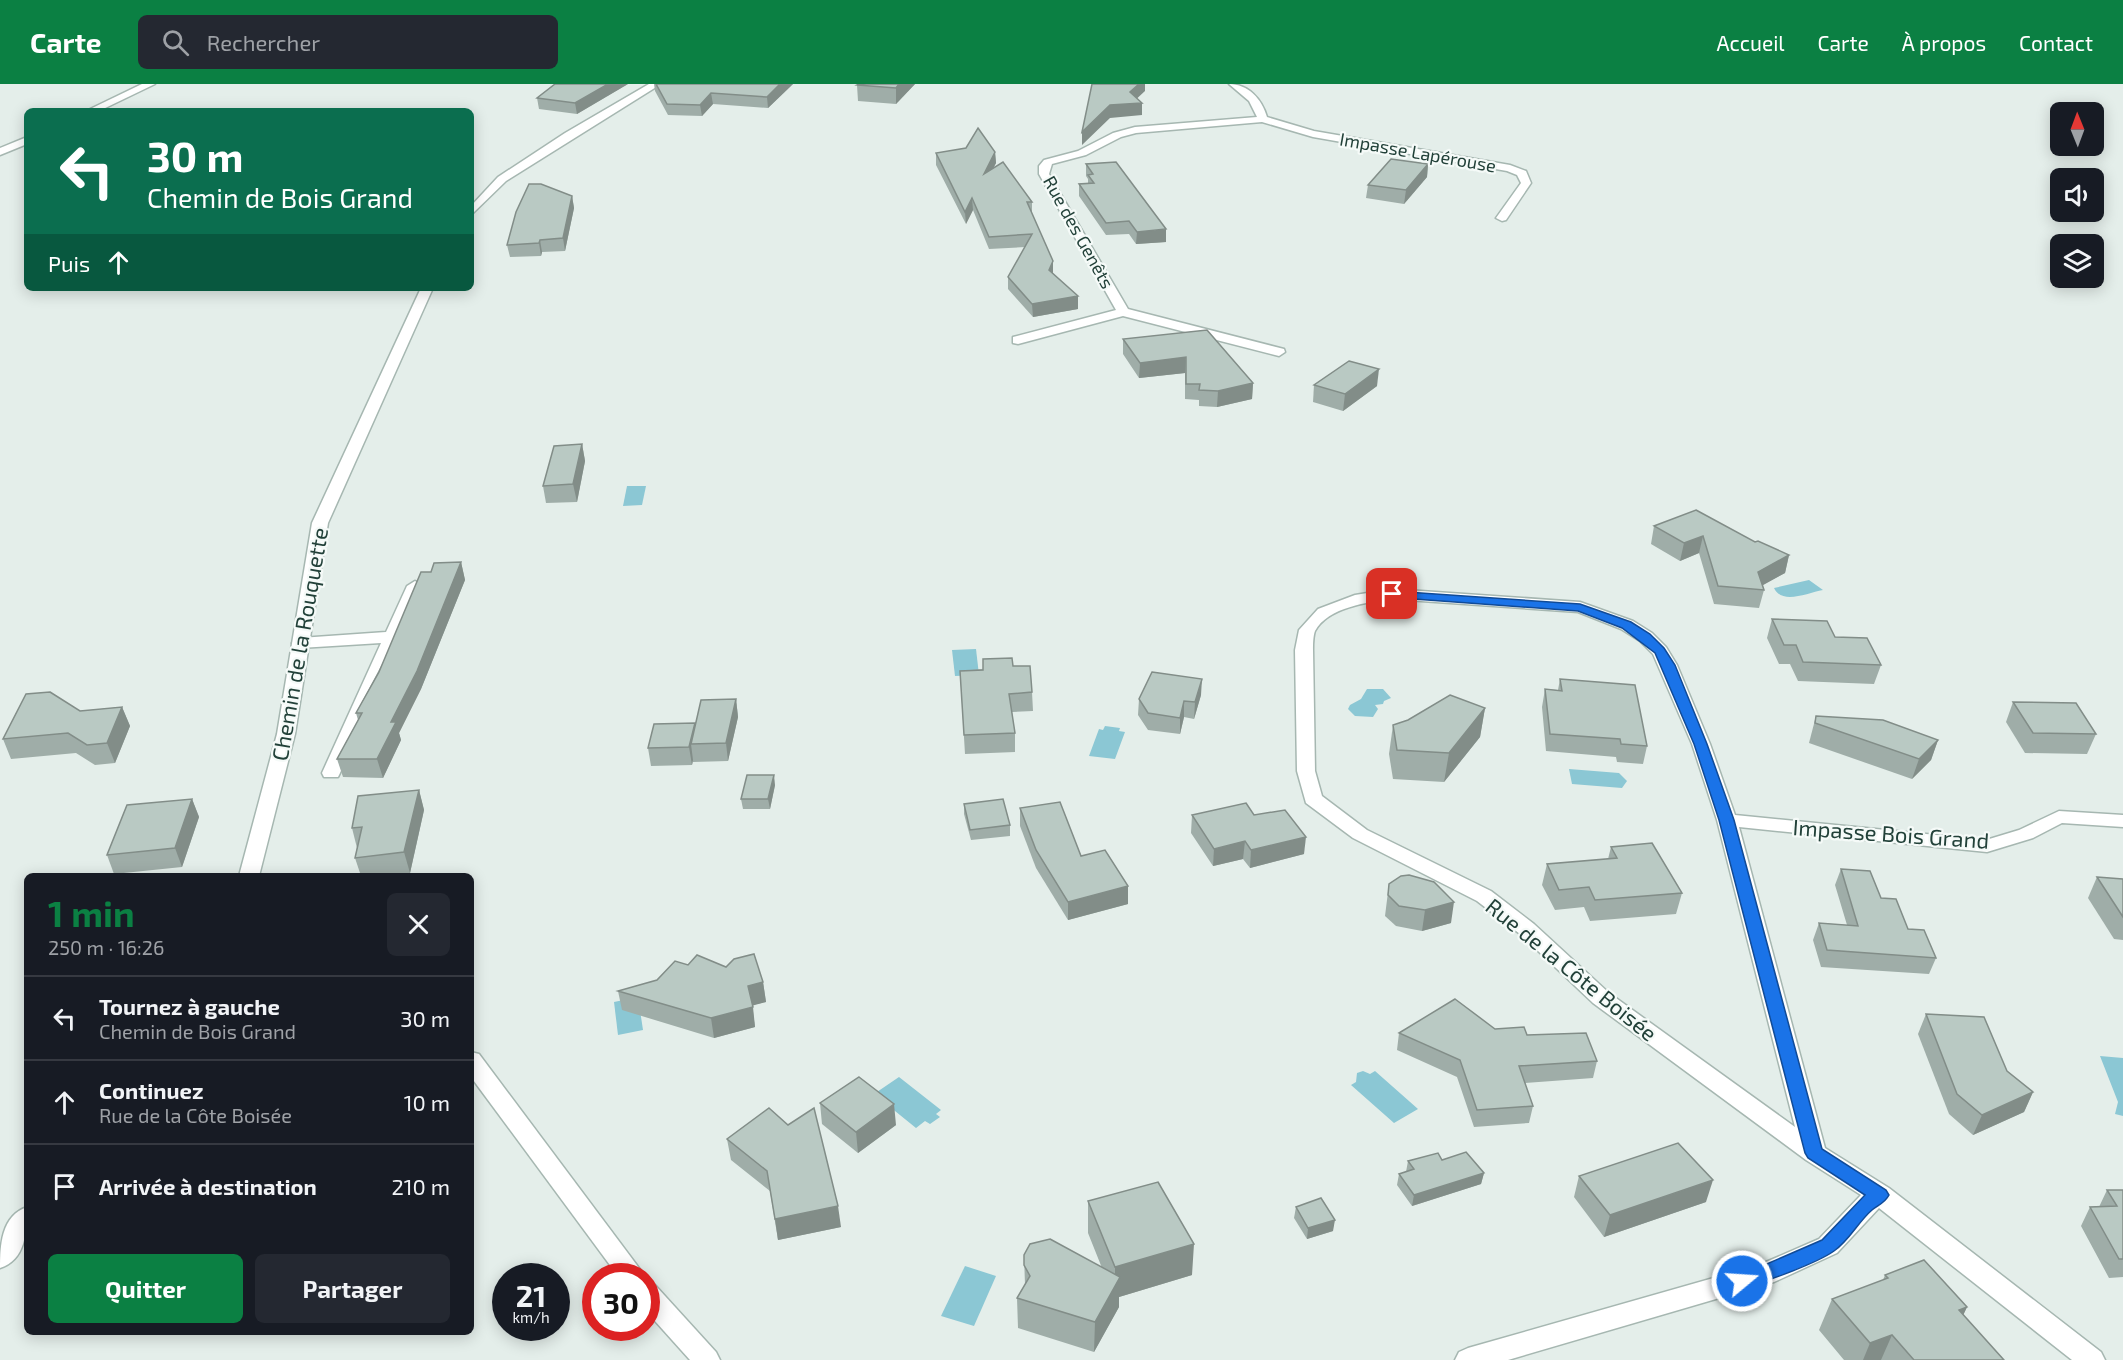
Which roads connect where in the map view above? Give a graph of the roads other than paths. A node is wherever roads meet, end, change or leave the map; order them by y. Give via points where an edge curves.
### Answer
1 (150, 84) edge
2 (656, 84) edge
3 (1234, 84) edge
4 (98, 108) edge
5 (1262, 116) junction
6 (24, 141) edge
7 (0, 152) edge
8 (474, 210) edge
9 (1502, 218) dead end
10 (427, 291) edge
11 (1123, 312) junction
12 (1018, 340) dead end
13 (1279, 352) dead end
14 (415, 586) edge
15 (392, 637) junction
16 (300, 643) junction
17 (331, 773) dead end
18 (1726, 820) junction
19 (2123, 822) edge
20 (250, 873) edge
21 (474, 1064) edge
22 (1814, 1153) junction
23 (1880, 1195) junction
24 (24, 1222) edge
25 (0, 1258) edge
26 (622, 1263) edge
27 (660, 1308) edge
28 (707, 1360) edge
29 (1468, 1360) edge
30 (2092, 1360) edge

1 - 4 street
2 - 8 street via 502,179
3 - 5 street via 1250,95
5 - 9 street, Impasse Lapérouse via 1313,134 1522,173 1526,183
5 - 11 street, Rue des Genêts via 1136,130 1044,166 1044,174
6 - 7 street
10 - 16 street, Chemin de la Rouquette via 320,523
11 - 12 street, Rue des Genêts
11 - 13 street, Rue des Genêts
14 - 15 street
15 - 16 street
15 - 17 street
16 - 20 street, Chemin de la Rouquette via 286,734
18 - 19 street, Impasse Bois Grand via 1987,846 2026,834 2059,817
18 - 22 street, Rue de la Côte Boisée
18 - 22 street, Rue de la Côte Boisée via 1701,744 1668,665 1646,637 1627,625 1580,607 1392,594 1361,598 1323,613 1307,630 1306,771 1313,799 1360,834 1484,896 1527,929 1601,998
21 - 26 street
22 - 23 street, Rue de la Côte Boisée
23 - 29 street via 1865,1205 1828,1246 1765,1274
23 - 30 street, Rue de la Côte Boisée
24 - 25 street
27 - 28 street

